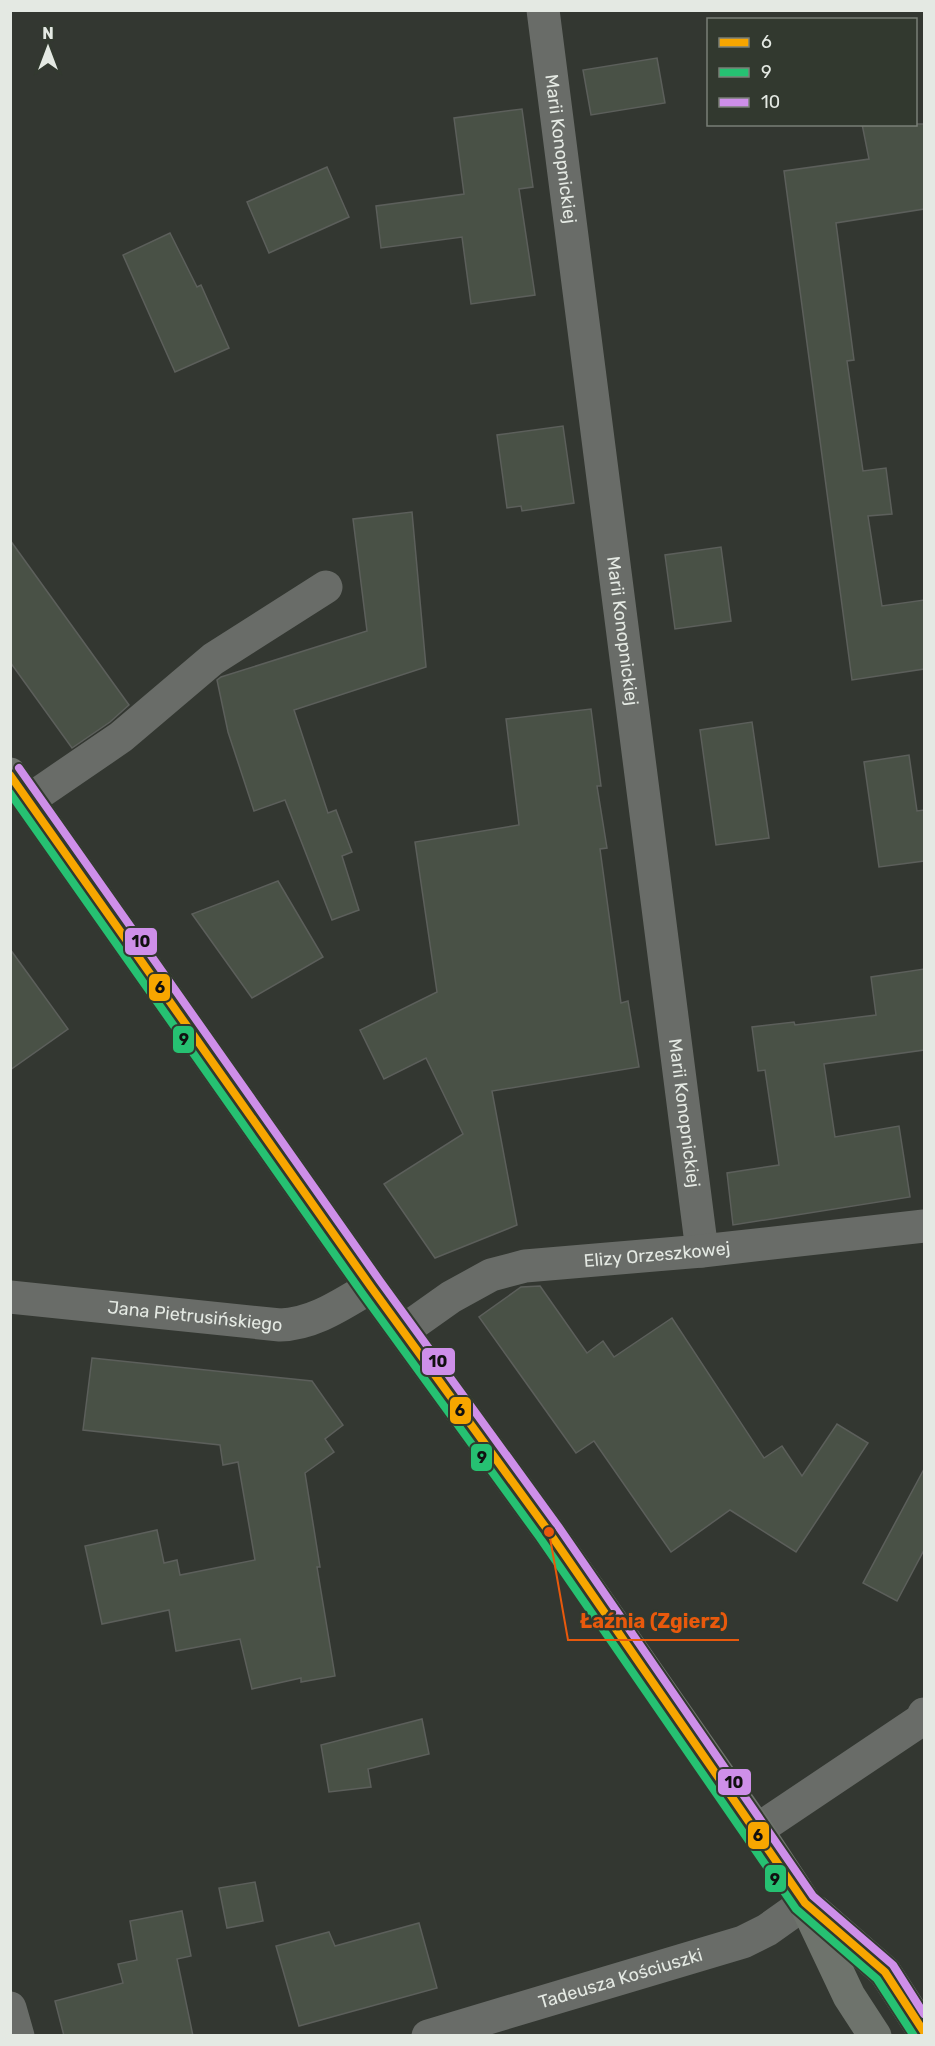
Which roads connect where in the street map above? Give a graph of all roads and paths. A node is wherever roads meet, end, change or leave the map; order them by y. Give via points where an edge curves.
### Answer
1 (543, 10) edge
2 (326, 587) dead end
3 (20, 787) edge
4 (924, 1226) edge
5 (702, 1251) junction
6 (371, 1287) junction
7 (10, 1297) edge
8 (403, 1331) junction
9 (924, 1714) edge
10 (757, 1830) junction
11 (805, 1903) junction
12 (10, 2008) edge
13 (924, 2032) edge
14 (18, 2036) edge
15 (428, 2036) edge
16 (875, 2036) edge

1 - 5 street, Marii Konopnickiej
2 - 3 street via 213,658 121,736
3 - 6 main road
4 - 5 street, Elizy Orzeszkowej
5 - 8 street, Elizy Orzeszkowej via 525,1266 491,1275
6 - 7 street, Jana Pietrusińskiego via 325,1314 297,1324 280,1325
6 - 8 main road
8 - 10 main road
9 - 10 street via 921,1720
10 - 11 main road
11 - 13 main road via 885,1972
11 - 15 street, Tadeusza Kościuszki via 743,1942
11 - 16 main road via 849,1996
12 - 14 street

